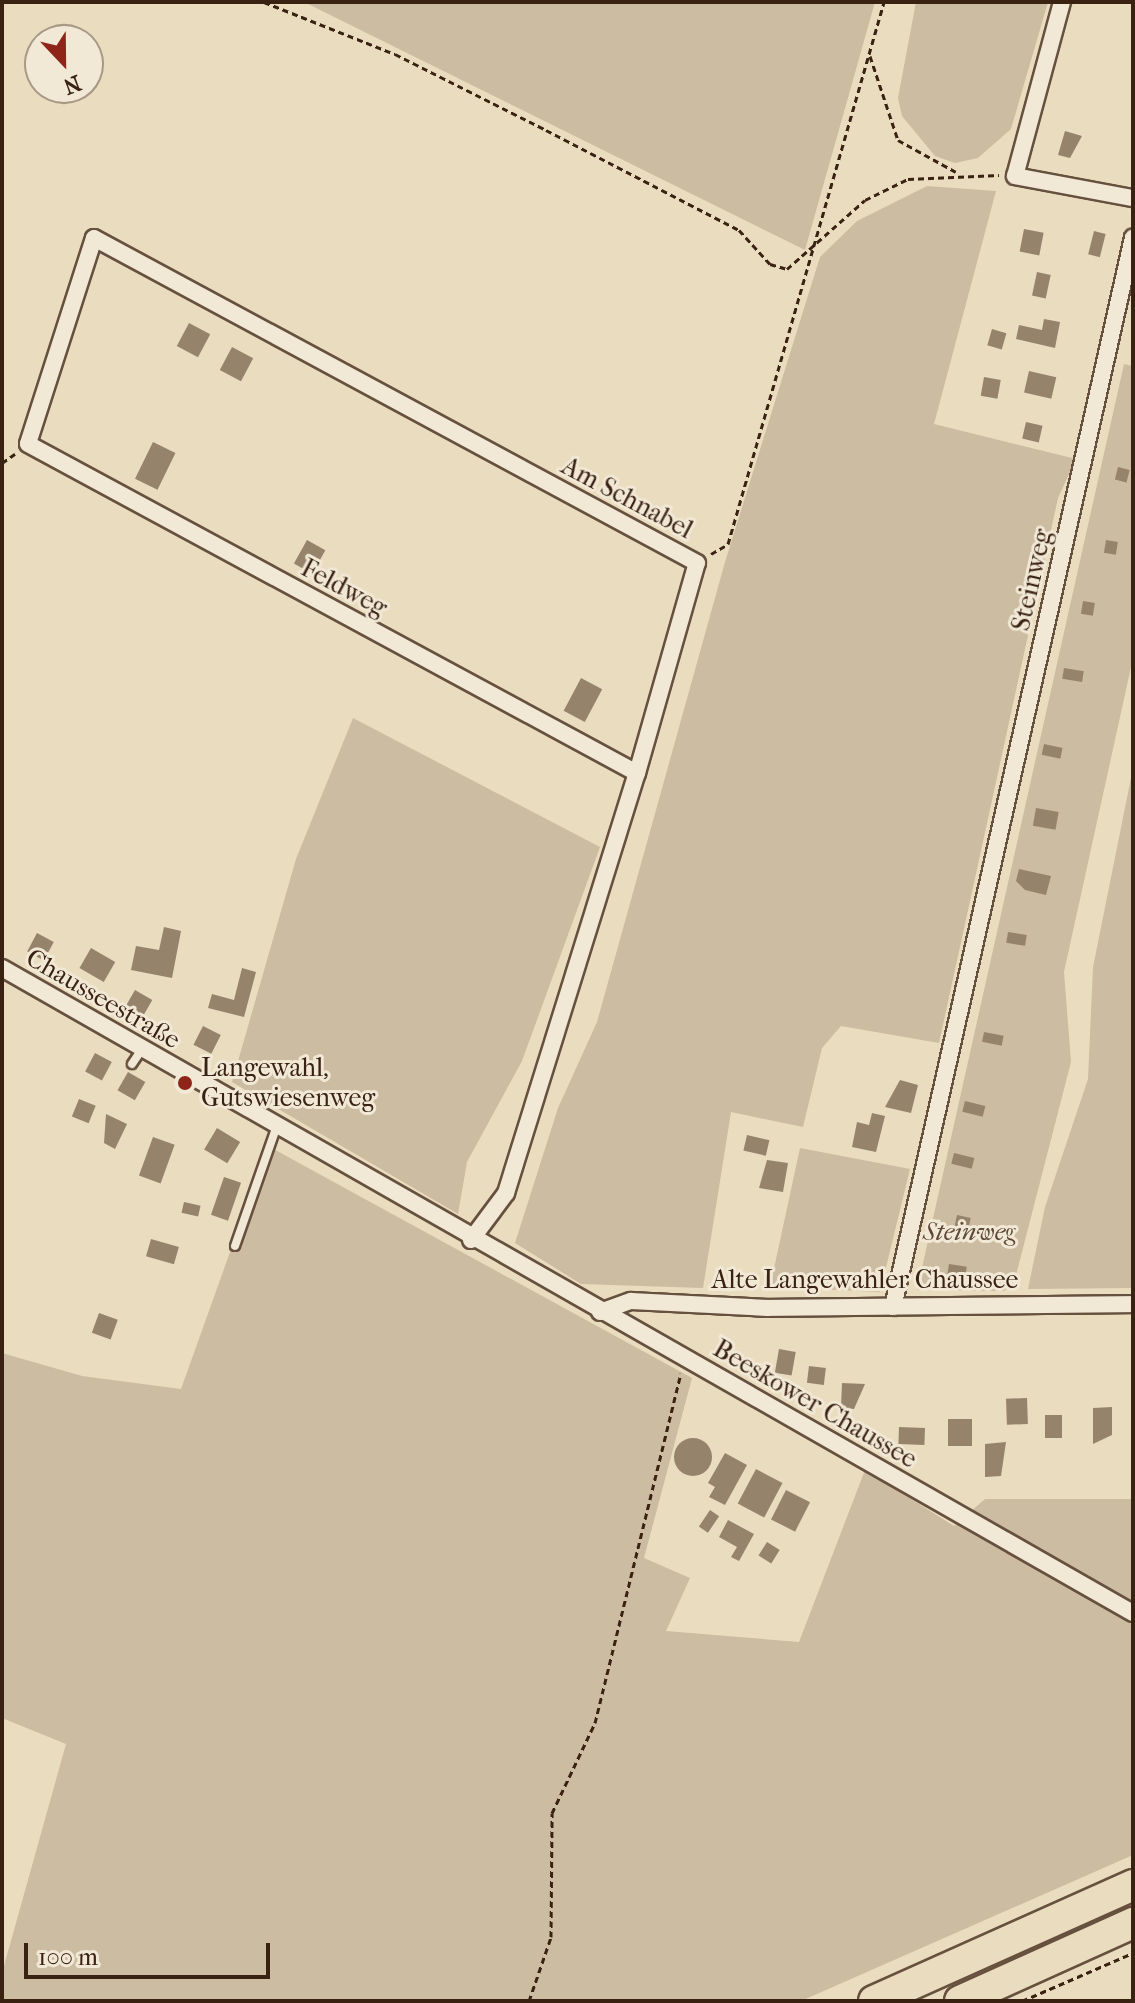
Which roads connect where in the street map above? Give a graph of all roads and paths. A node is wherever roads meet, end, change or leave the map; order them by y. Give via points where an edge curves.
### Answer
1 (264, 2) edge
2 (884, 2) edge
3 (1062, 2) edge
4 (869, 53) junction
5 (960, 173) junction
6 (1015, 176) junction
7 (1133, 198) edge
8 (1133, 238) edge
9 (808, 257) junction
10 (28, 444) joint
11 (697, 563) junction
12 (637, 773) junction
13 (2, 968) edge
14 (276, 1128) junction
15 (471, 1240) junction
16 (235, 1246) dead end
17 (1133, 1304) edge
18 (893, 1307) junction
19 (600, 1312) junction
20 (685, 1357) junction
21 (1133, 1613) edge
22 (1133, 1885) edge
23 (1133, 1923) edge
24 (1133, 1953) edge
25 (529, 2001) edge
26 (874, 2001) edge
27 (960, 2001) edge
28 (1022, 2001) edge

1 - 9 path via 395,54 546,130 739,230 770,264 787,269
2 - 4 path
3 - 6 street
4 - 5 path via 898,140
4 - 9 path
5 - 6 path
5 - 9 path via 908,179 865,200
6 - 7 street
8 - 18 street, Steinweg
9 - 11 path via 728,544
10 - 11 street, Am Schnabel via 94,238
10 - 12 street, Feldweg
11 - 12 street, Am Schnabel
12 - 15 street, Am Schnabel via 506,1193
13 - 14 street, Chausseestraße via 137,1056
14 - 15 street, Chausseestraße
14 - 16 lane
15 - 19 street, Beeskower Chaussee
17 - 18 street, Alte Langewahler Chaussee
18 - 19 street, Alte Langewahler Chaussee via 631,1301
19 - 20 street, Beeskower Chaussee
20 - 21 street, Beeskower Chaussee
20 - 25 path via 595,1723 552,1813 551,1937
22 - 26 highway
23 - 27 highway
24 - 28 path

